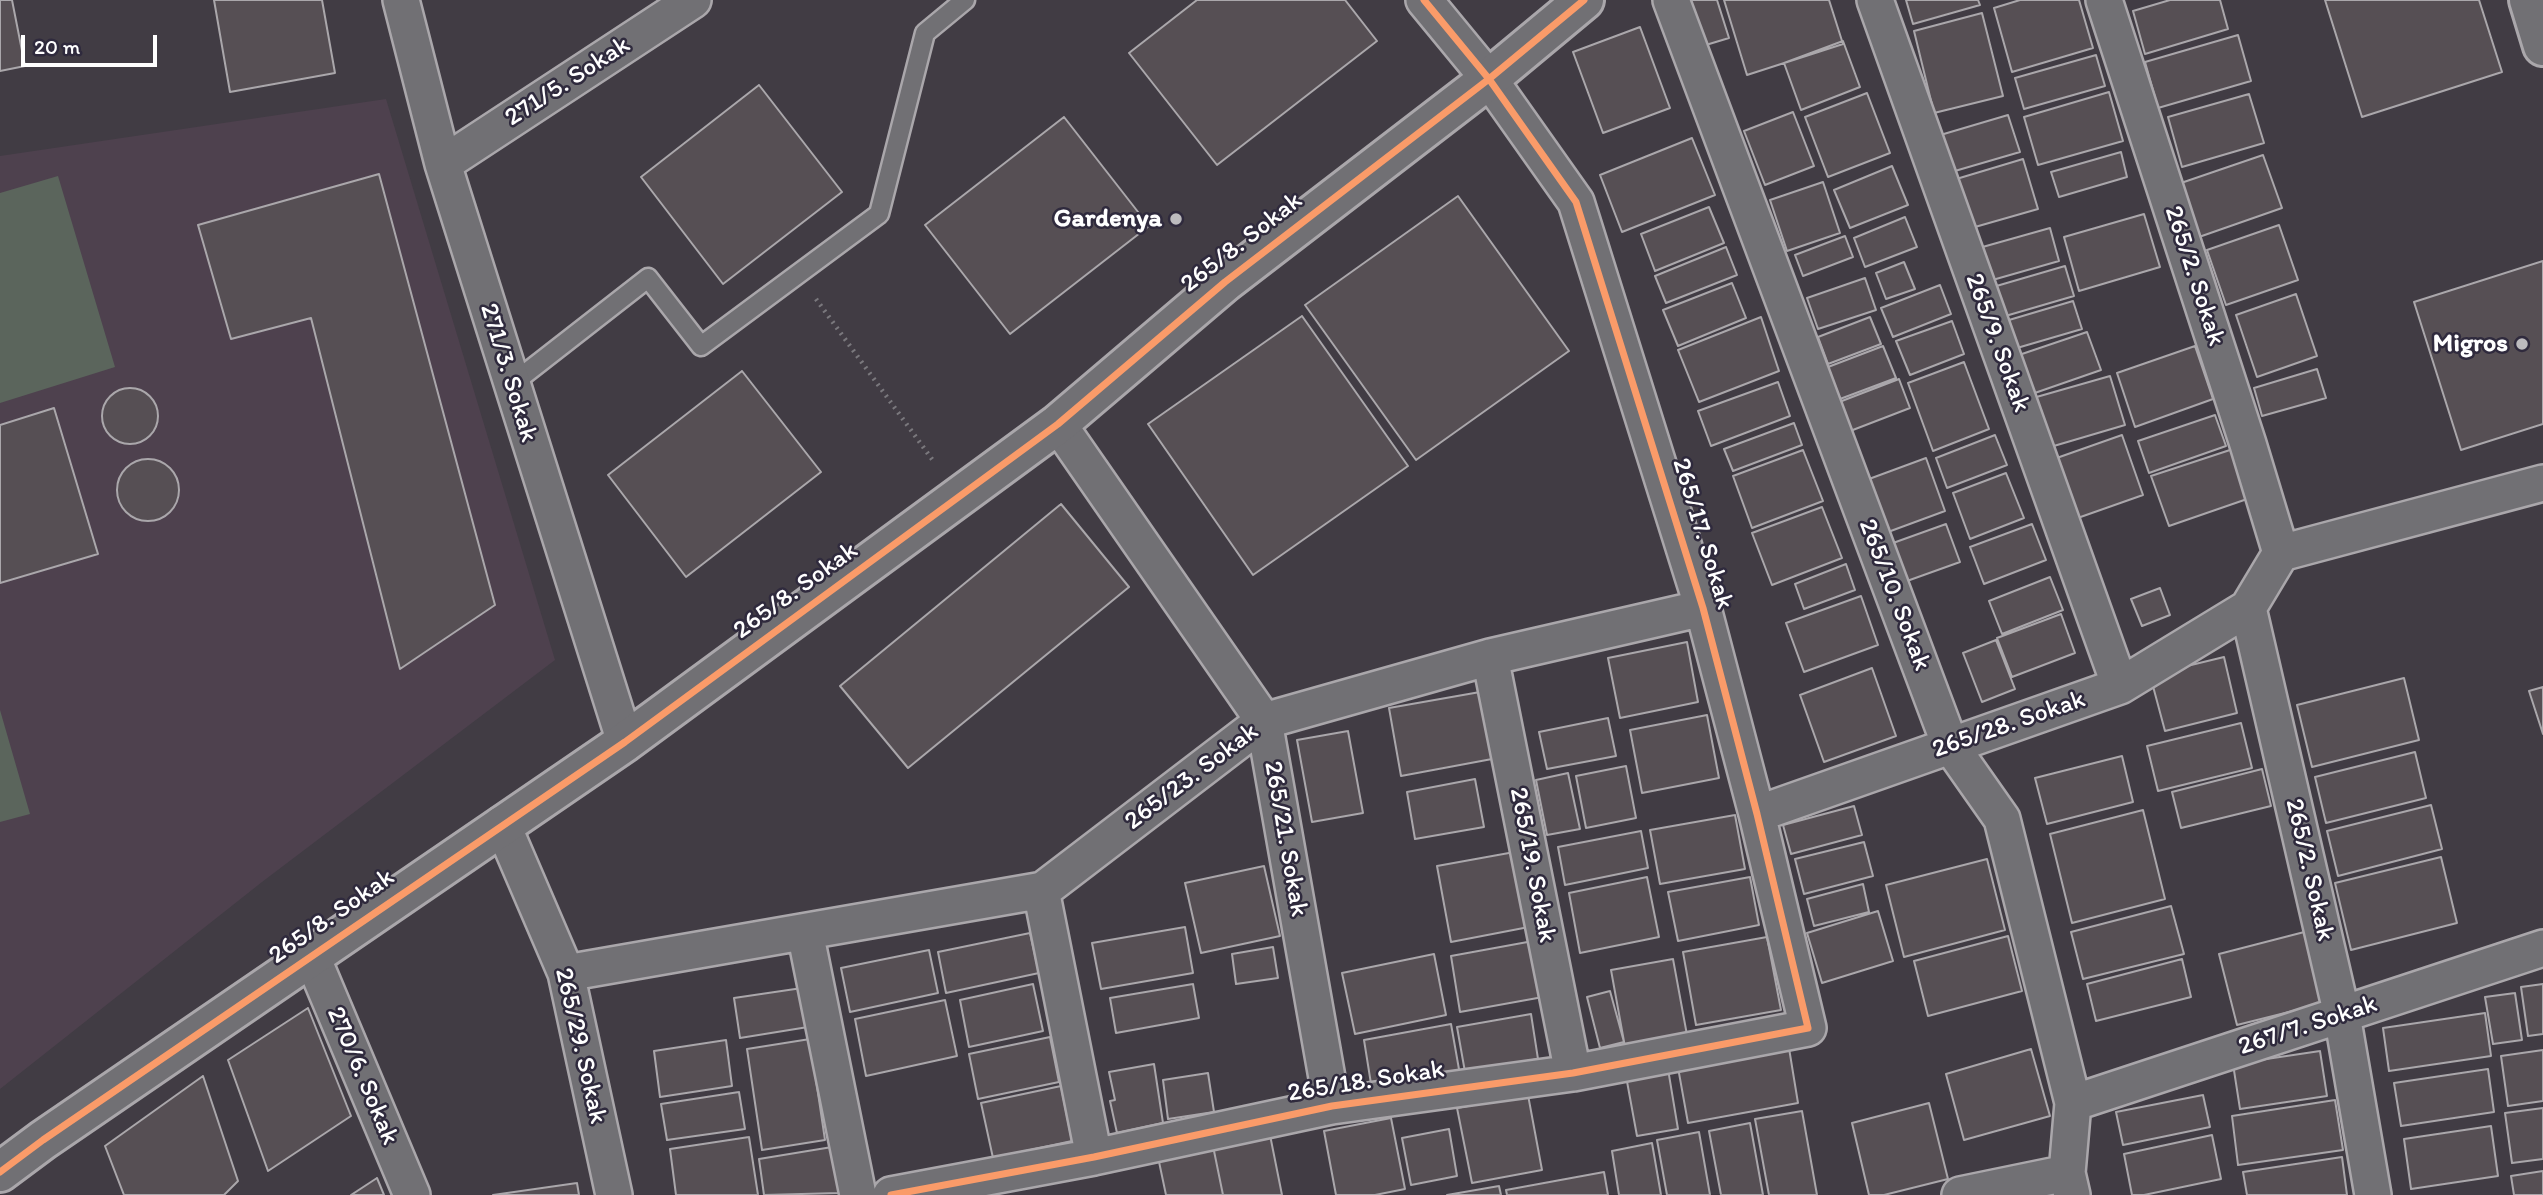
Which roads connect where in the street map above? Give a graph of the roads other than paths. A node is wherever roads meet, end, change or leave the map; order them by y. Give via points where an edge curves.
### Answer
1 (401, 0) edge
2 (693, 0) edge
3 (965, 0) edge
4 (1424, 0) edge
5 (1584, 0) edge
6 (1671, 0) edge
7 (1875, 0) edge
8 (2104, 0) edge
9 (2529, 0) edge
10 (2543, 46) edge
11 (1489, 79) junction
12 (443, 164) junction
13 (512, 384) junction
14 (1058, 424) junction
15 (2543, 484) edge
16 (2281, 553) junction
17 (1703, 608) junction
18 (2248, 608) junction
19 (1490, 657) junction
20 (2120, 686) junction
21 (1264, 721) junction
22 (625, 742) junction
23 (1950, 745) junction
24 (1757, 814) junction
25 (502, 824) junction
26 (1041, 890) junction
27 (805, 932) junction
28 (2543, 948) edge
29 (312, 957) junction
30 (566, 973) junction
31 (2342, 1015) junction
32 (1808, 1028) joint
33 (1573, 1073) junction
34 (2073, 1102) junction
35 (1332, 1106) junction
36 (1094, 1157) junction
37 (0, 1172) edge
38 (2069, 1184) edge
39 (412, 1195) edge
40 (614, 1195) edge
41 (858, 1195) edge
42 (891, 1195) edge
43 (1960, 1195) edge
44 (2373, 1195) edge

1 - 12 street, 271/3. Sokak
2 - 12 street, 271/5. Sokak
3 - 13 lane via 925,33 879,214 701,346 648,278
4 - 11 street, 265/17. Sokak
5 - 11 street, 265/8. Sokak
6 - 23 street, 265/10. Sokak
7 - 20 street, 265/9. Sokak
8 - 16 street, 265/2. Sokak
9 - 10 street
11 - 14 street, 265/8. Sokak via 1225,282
11 - 17 street, 265/17. Sokak via 1576,202
12 - 13 street, 271/3. Sokak
13 - 22 street, 271/3. Sokak
14 - 21 street, 265/21. Sokak
14 - 22 street, 265/8. Sokak
15 - 16 street
16 - 18 street
17 - 19 street, 265/23. Sokak
17 - 24 street, 265/17. Sokak
18 - 20 street, 265/28. Sokak
18 - 31 street, 265/2. Sokak
19 - 21 street, 265/23. Sokak
19 - 33 street, 265/19. Sokak
20 - 23 street, 265/28. Sokak
21 - 26 street, 265/23. Sokak
21 - 35 street, 265/21. Sokak
22 - 25 street, 265/8. Sokak
23 - 24 street, 265/28. Sokak
23 - 34 street, 265/10. Sokak via 2002,819
24 - 32 street, 265/17. Sokak
25 - 29 street, 265/8. Sokak
25 - 30 street, 265/29. Sokak
26 - 27 street
26 - 36 street
27 - 30 street
27 - 41 street
28 - 31 street, 267/7. Sokak
29 - 37 street, 265/8. Sokak
29 - 39 street, 270/6. Sokak
30 - 40 street, 265/29. Sokak
31 - 34 street, 267/7. Sokak
31 - 44 street, 265/2. Sokak
32 - 33 street, 265/18. Sokak
33 - 35 street, 265/18. Sokak
34 - 38 street, 265/10. Sokak
35 - 36 street, 265/18. Sokak
36 - 42 street, 265/18. Sokak
38 - 43 street

